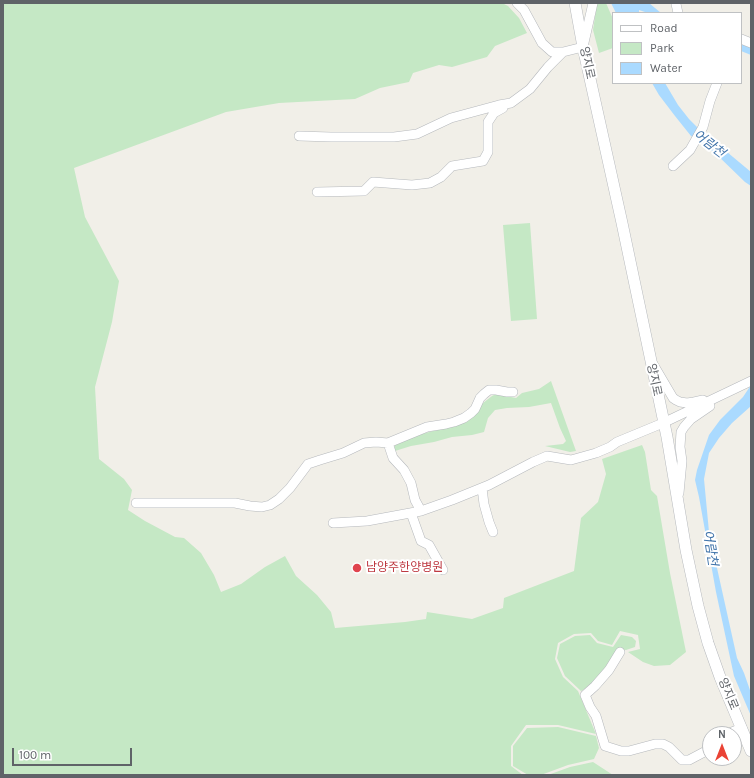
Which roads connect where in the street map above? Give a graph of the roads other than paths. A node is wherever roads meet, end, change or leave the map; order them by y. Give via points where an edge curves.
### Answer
1 (517, 3) edge
2 (575, 3) edge
3 (593, 3) edge
4 (583, 47) junction
5 (563, 52) junction
6 (717, 84) edge
7 (511, 103) junction
8 (299, 136) dead end
9 (673, 166) dead end
10 (317, 192) dead end
11 (650, 358) junction
12 (751, 381) edge
13 (513, 392) dead end
14 (729, 392) junction
15 (663, 423) junction
16 (388, 443) junction
17 (482, 488) junction
18 (678, 501) junction
19 (136, 503) dead end
20 (421, 511) junction
21 (411, 513) junction
22 (333, 523) dead end
23 (493, 532) dead end
24 (443, 570) dead end
25 (620, 652) dead end
26 (741, 726) edge
27 (742, 728) edge
28 (751, 751) edge
29 (702, 753) edge

1 - 5 street via 524,10 542,43 552,52
2 - 4 street, 양지로
3 - 4 street
4 - 5 street
4 - 11 street, 양지로
5 - 7 street via 530,90
6 - 9 street via 703,127 690,150
7 - 8 street via 451,118 417,134 394,137
7 - 10 street via 494,113 488,122 488,152 483,161 452,166 430,183 373,182 364,191
11 - 14 street via 673,398 680,402 694,402
11 - 15 street, 양지로
12 - 14 street
13 - 16 street via 489,390 480,398 475,409 464,418 427,428
14 - 15 street
14 - 18 street via 692,419 681,432 682,461
15 - 17 street via 610,447 571,460 547,456
15 - 18 street, 양지로
16 - 19 street via 364,443 308,464 290,488 270,506 235,503
16 - 20 street via 393,458 411,483
17 - 20 street
17 - 23 street
18 - 26 street, 양지로 via 686,550 706,636
20 - 21 street
21 - 22 street via 367,521
21 - 24 street via 421,541 429,545
25 - 29 street via 609,670 585,695 596,716 605,746 629,751 663,744 682,760 689,760
27 - 28 street, 양지로

